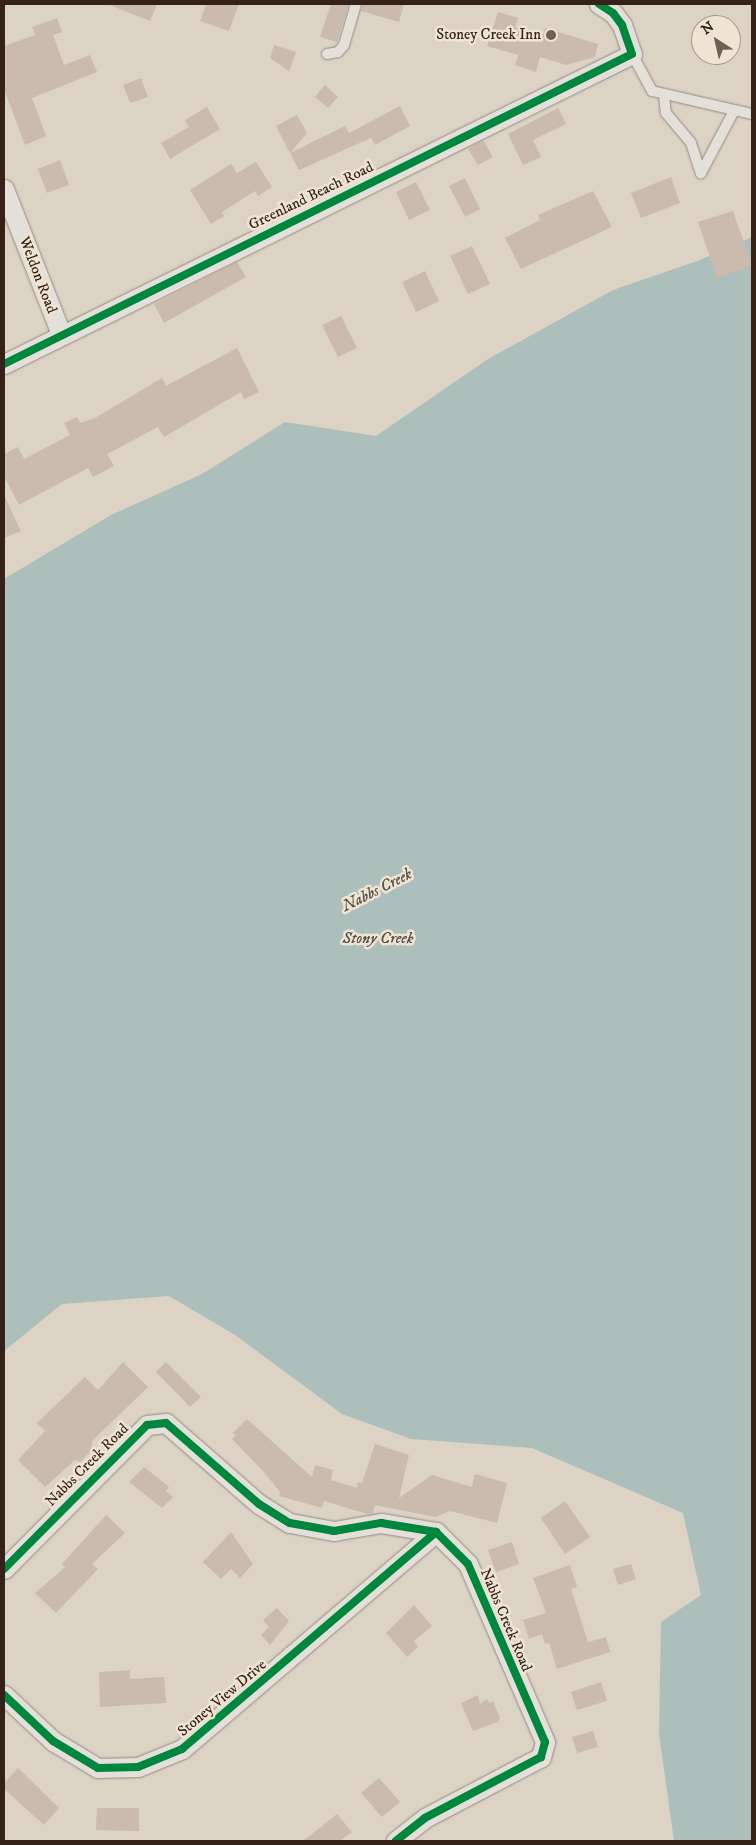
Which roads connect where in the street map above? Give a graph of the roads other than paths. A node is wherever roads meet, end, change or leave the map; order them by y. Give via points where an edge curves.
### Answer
1 (356, 4) edge
2 (599, 4) edge
3 (327, 54) dead end
4 (632, 54) junction
5 (664, 95) junction
6 (734, 111) junction
7 (752, 114) edge
8 (4, 189) edge
9 (61, 334) junction
10 (4, 364) edge
11 (436, 1532) junction
12 (4, 1569) edge
13 (4, 1695) edge
14 (396, 1841) edge

1 - 3 lane via 344,45 338,52
2 - 4 street via 613,13 622,26
4 - 5 lane via 652,91
4 - 9 street, Greenland Beach Road
5 - 6 lane
5 - 6 lane via 666,113 691,143 701,173
6 - 7 lane
8 - 9 street, Weldon Road
9 - 10 street, Greenland Beach Road
11 - 12 street, Nabbs Creek Road via 381,1523 334,1531 290,1523 259,1504 166,1423 147,1425
11 - 13 street, Stoney View Drive via 182,1750 138,1768 98,1768 53,1741
11 - 14 street, Nabbs Creek Road via 468,1564 545,1742 541,1757 425,1818

